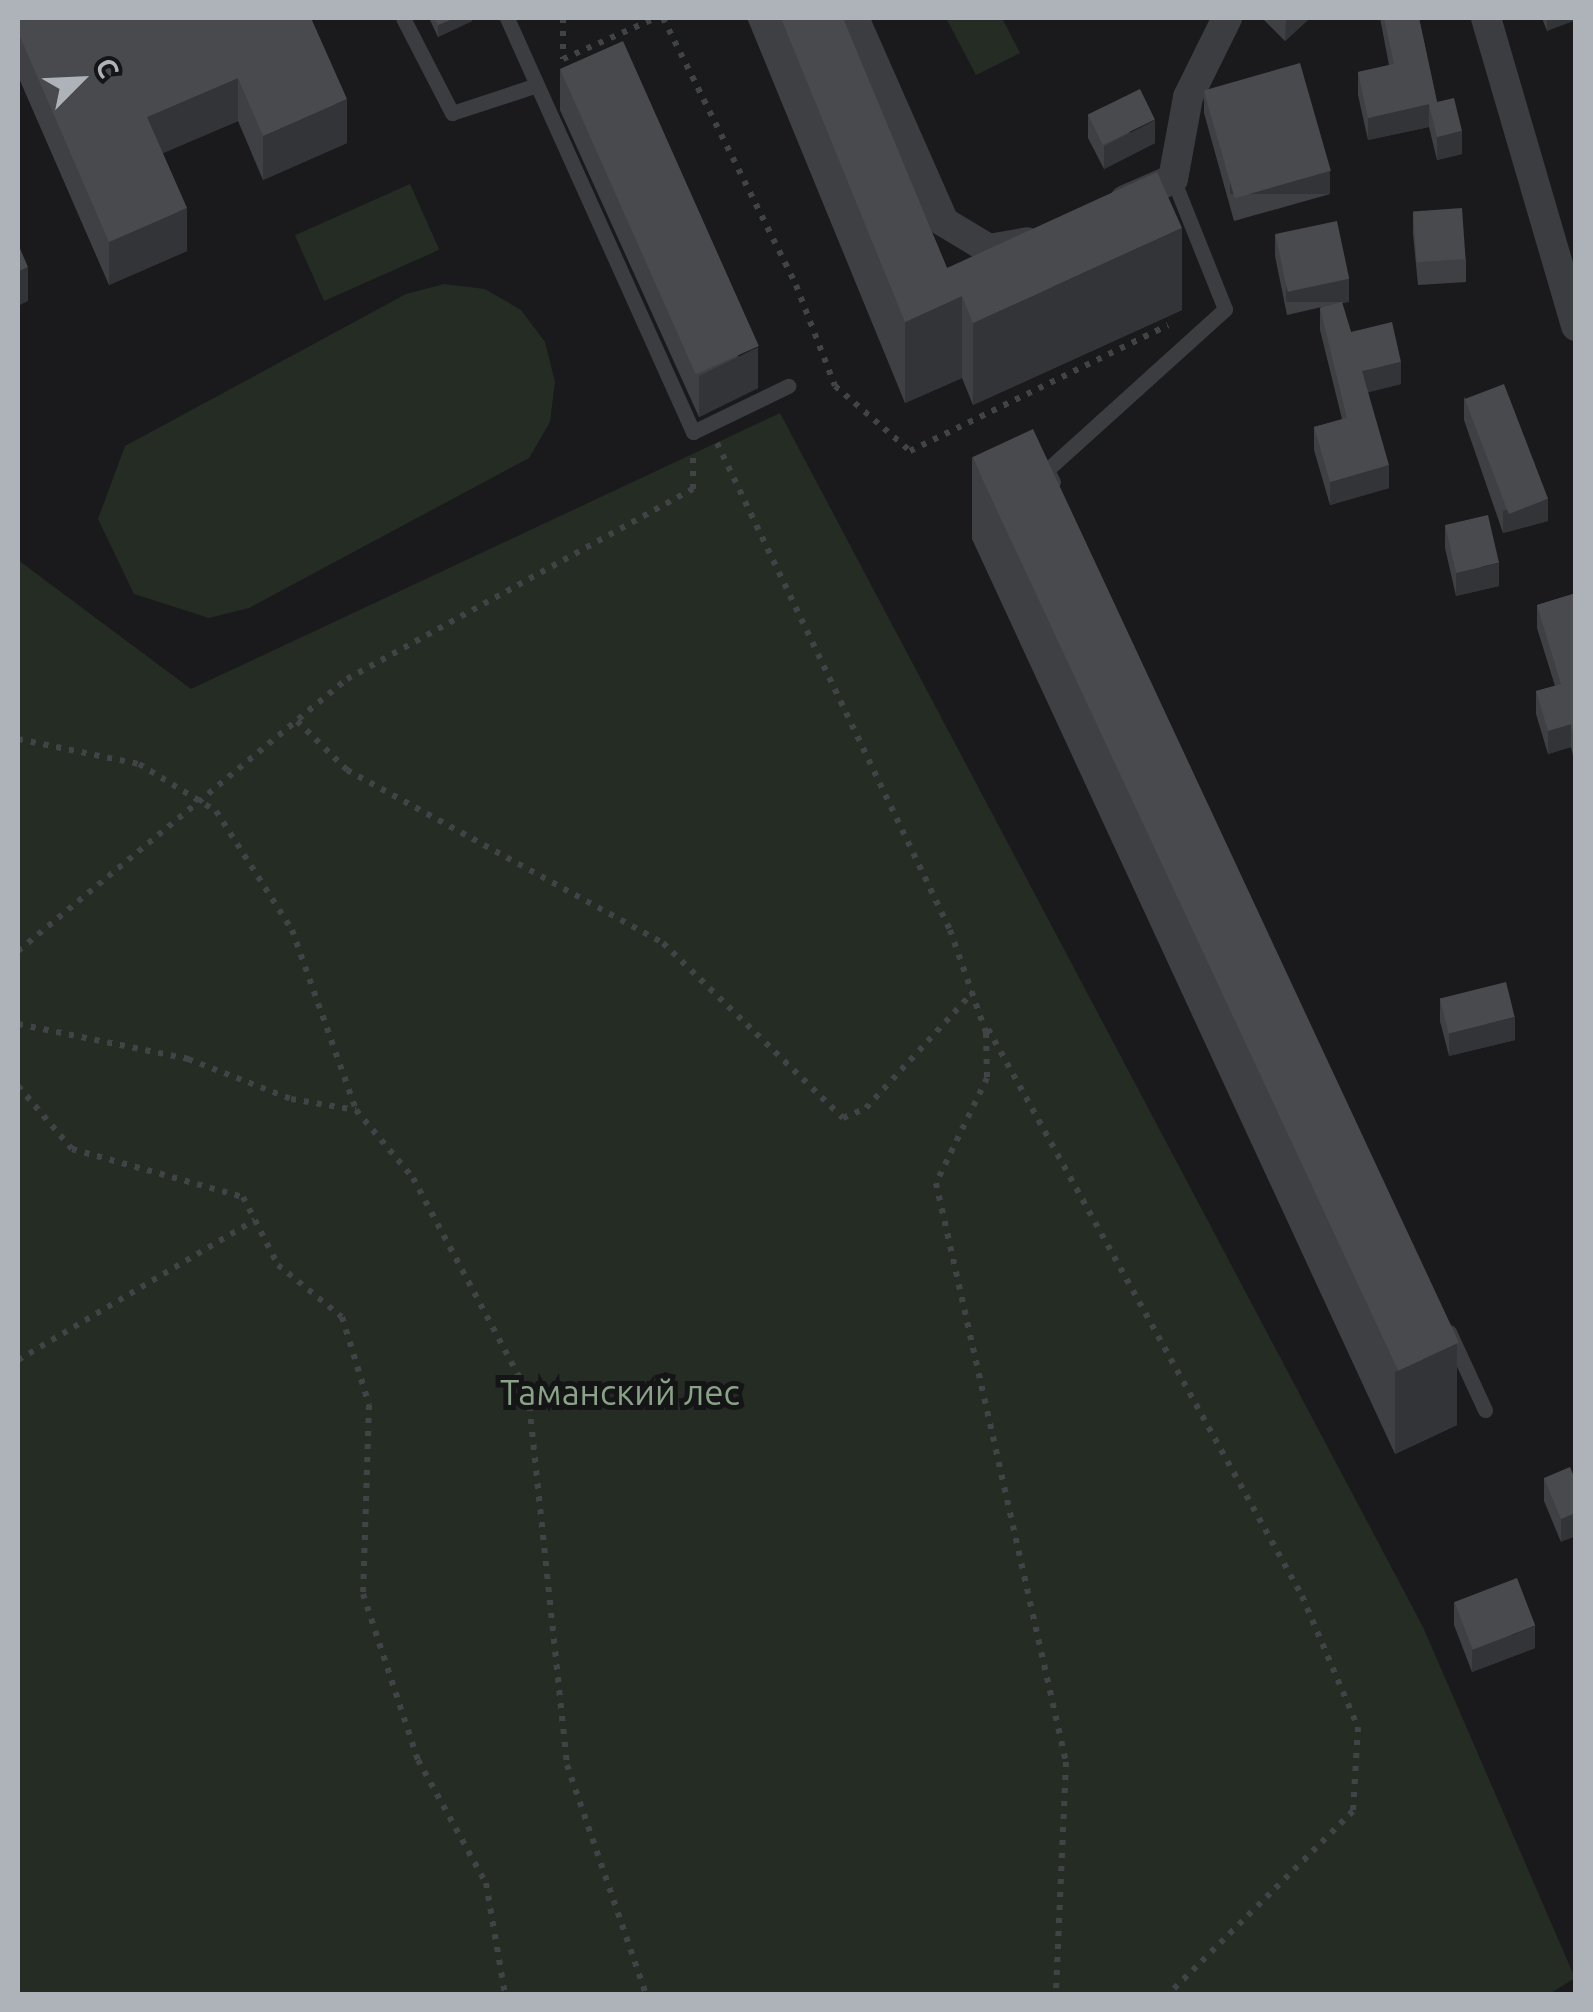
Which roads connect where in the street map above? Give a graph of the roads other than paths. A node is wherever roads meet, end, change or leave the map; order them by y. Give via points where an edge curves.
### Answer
1 (403, 18) edge
2 (507, 18) edge
3 (854, 18) edge
4 (1227, 18) edge
5 (1486, 18) edge
6 (537, 85) junction
7 (1173, 179) junction
8 (1087, 216) edge
9 (1053, 230) edge
10 (1576, 326) edge
11 (788, 386) dead end
12 (1064, 506) edge
13 (1443, 1320) edge
14 (1486, 1410) dead end

1 - 6 lane via 452,113
2 - 6 lane
3 - 9 street via 944,222 989,250
4 - 7 street via 1188,97
5 - 10 street
6 - 11 lane via 699,428
7 - 8 street
7 - 12 lane via 1225,309 1047,470
13 - 14 lane

